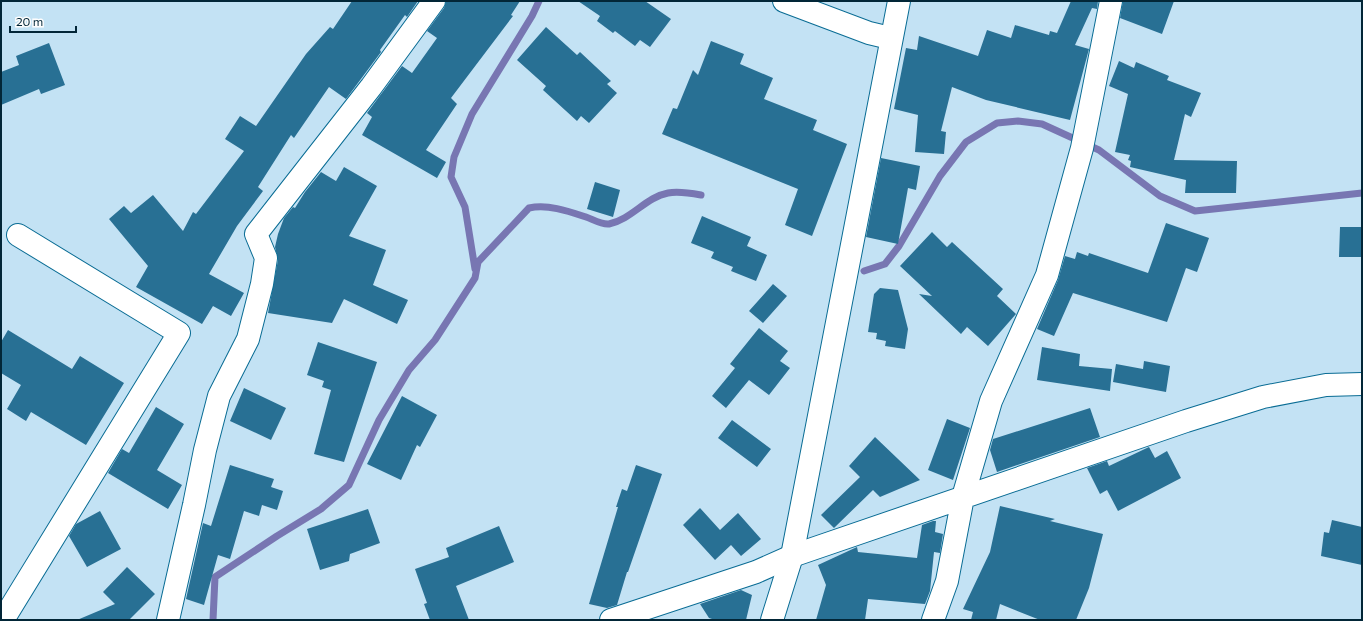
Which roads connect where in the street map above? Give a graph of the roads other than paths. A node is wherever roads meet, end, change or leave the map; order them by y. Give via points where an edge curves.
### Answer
1 (434, 1) edge
2 (784, 1) edge
3 (899, 1) edge
4 (1111, 1) edge
5 (890, 38) junction
6 (18, 235) dead end
7 (1362, 384) edge
8 (963, 497) junction
9 (792, 556) junction
10 (2, 620) edge
11 (168, 620) edge
12 (611, 620) edge
13 (772, 620) edge
14 (934, 620) edge

1 - 11 street via 256,234 266,258 262,284 248,339 219,396
2 - 5 street
3 - 5 street
4 - 8 street via 1083,139 1047,275 991,401
5 - 9 street
6 - 10 street via 179,333
7 - 8 street via 1326,385 1263,397
8 - 9 street
8 - 14 street via 947,581
9 - 12 street via 756,572
9 - 13 street

